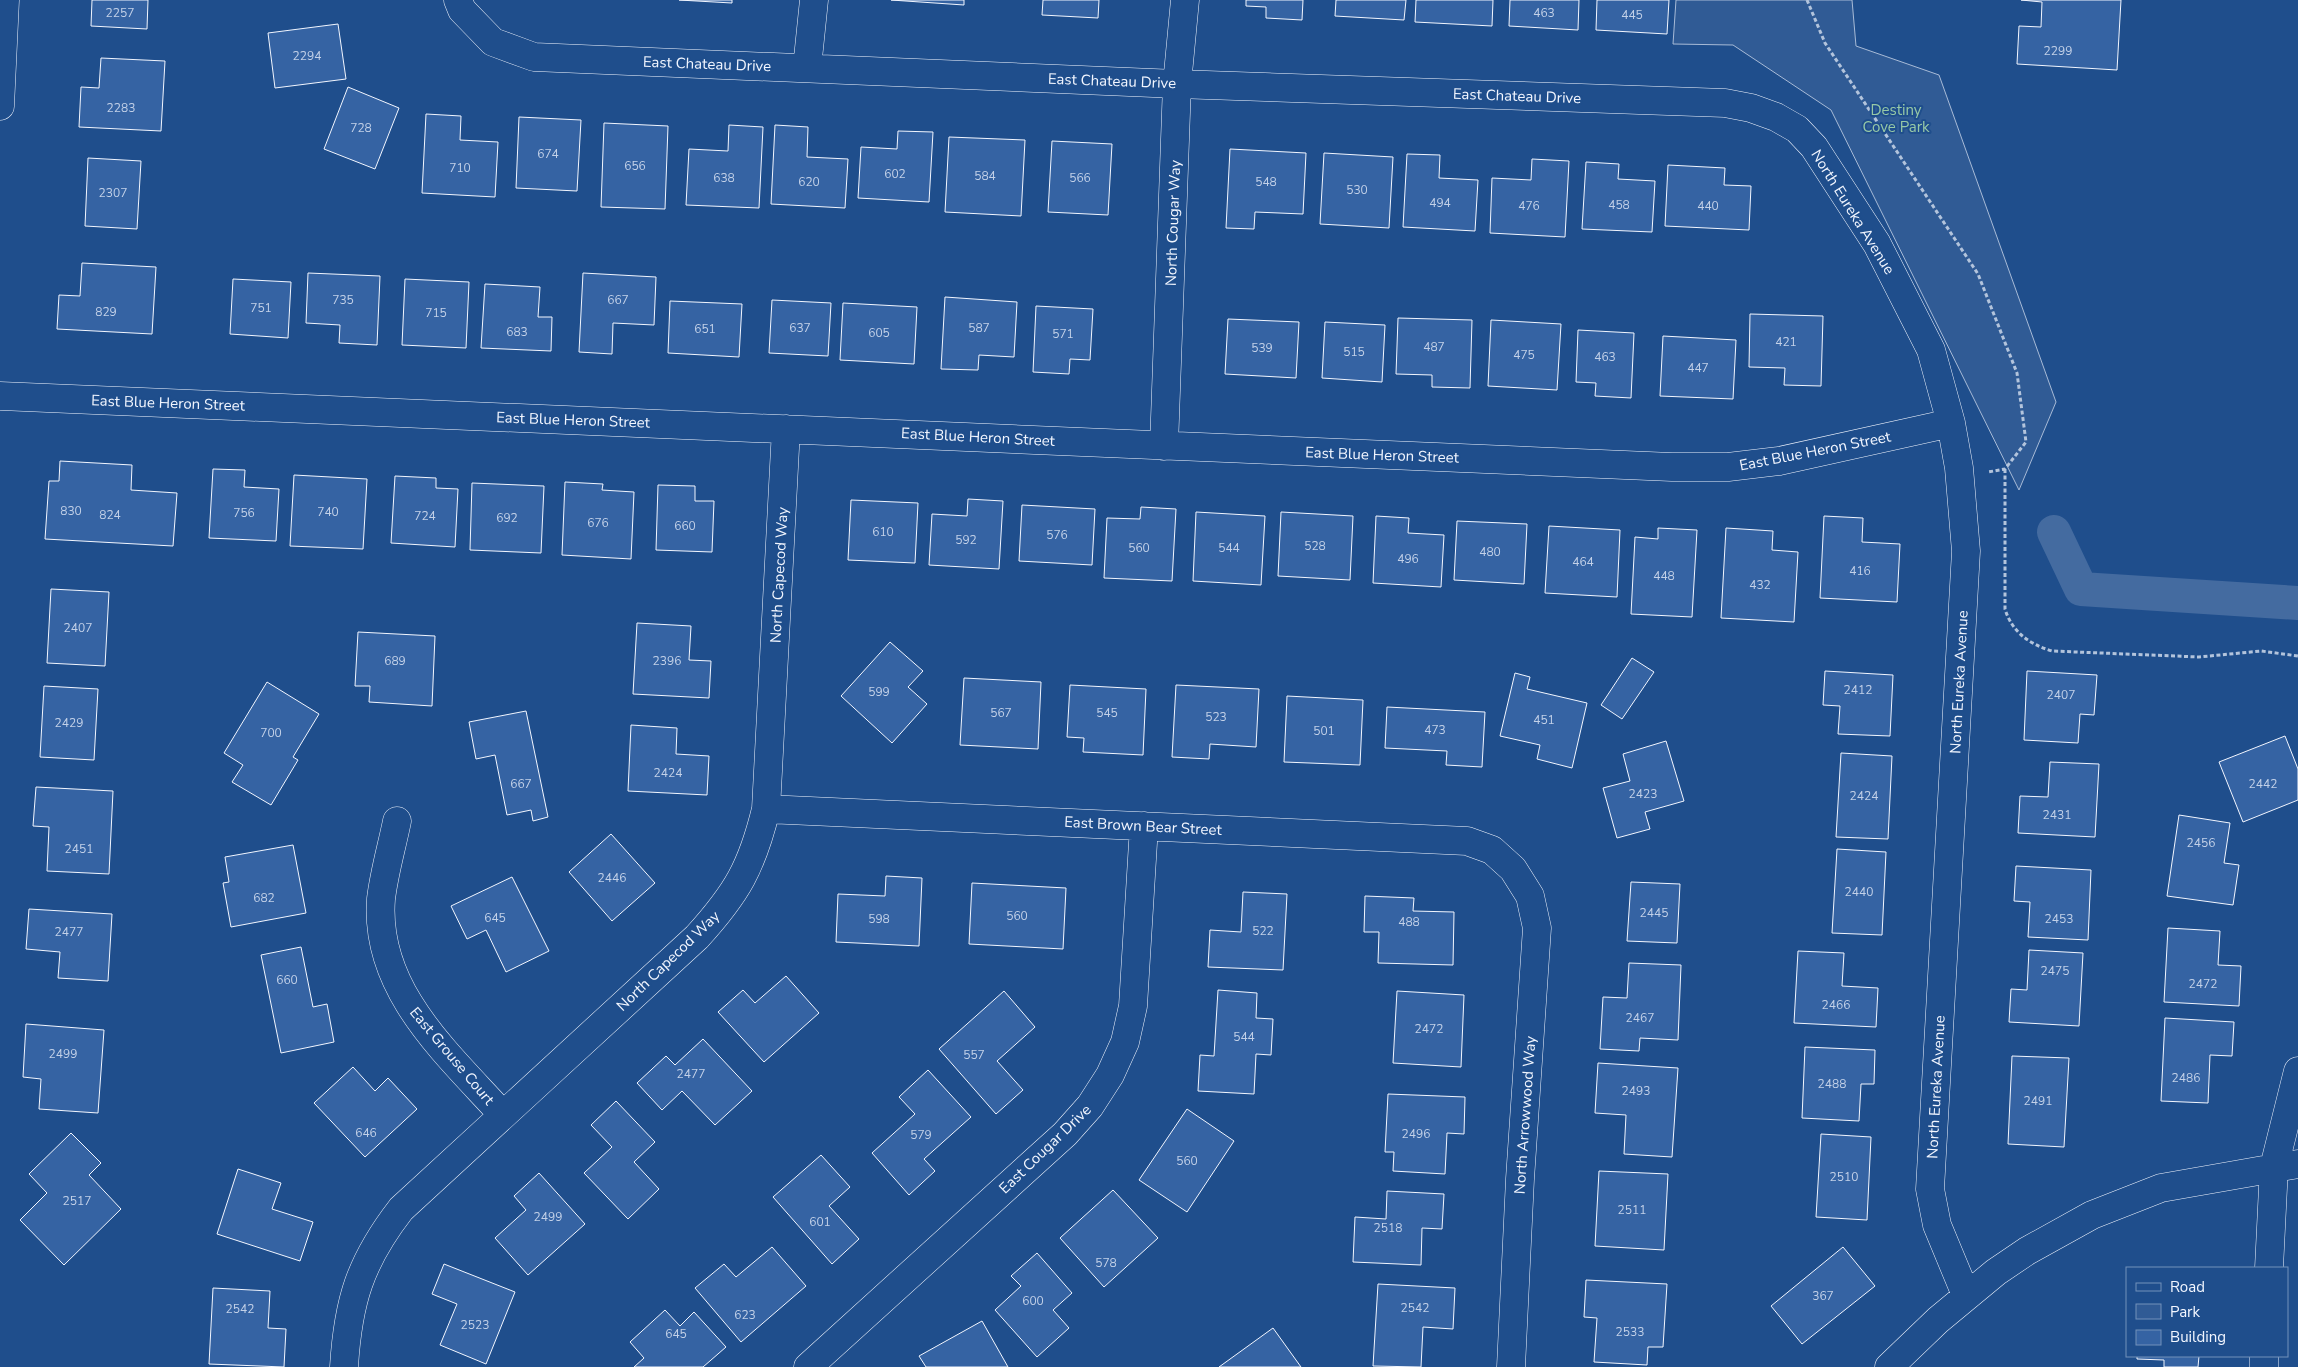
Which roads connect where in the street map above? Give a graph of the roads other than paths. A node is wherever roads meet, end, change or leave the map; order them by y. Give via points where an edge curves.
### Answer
1 (5, 0) edge
2 (814, 0) edge
3 (1185, 0) edge
4 (460, 5) edge
5 (807, 68) junction
6 (1178, 84) junction
7 (0, 106) edge
8 (1776, 116) joint
9 (0, 396) edge
10 (1951, 422) junction
11 (786, 429) junction
12 (1164, 446) junction
13 (766, 809) junction
14 (397, 821) dead end
15 (1144, 826) junction
16 (1513, 869) joint
17 (2298, 1071) edge
18 (502, 1115) junction
19 (2286, 1165) edge
20 (2269, 1267) edge
21 (1966, 1295) junction
22 (344, 1367) edge
23 (808, 1367) edge
24 (1511, 1367) edge
25 (1890, 1367) edge

1 - 7 street
2 - 5 street
3 - 6 street, North Cougar Way
4 - 5 street, East Chateau Drive via 493,42 534,57
5 - 6 street, East Chateau Drive
6 - 8 street, East Chateau Drive via 1725,103
6 - 12 street, North Cougar Way
8 - 10 street, North Eureka Avenue via 1797,129 1814,147 1877,244 1931,350
9 - 11 street, East Blue Heron Street
10 - 12 street, East Blue Heron Street via 1779,461 1728,467 1672,468
10 - 21 street, North Eureka Avenue via 1959,468 1966,551 1930,1189 1937,1225
11 - 12 street, East Blue Heron Street
11 - 13 street, North Capecod Way
13 - 15 street, East Brown Bear Street
13 - 18 street, North Capecod Way via 757,846 742,879 722,909 697,937
14 - 18 street, East Grouse Court via 381,900 384,937 393,974 409,1007 431,1036
15 - 16 street, East Brown Bear Street via 1466,841 1492,850
15 - 23 street, East Cougar Drive via 1133,1006 1124,1042 1110,1075 1090,1106 1065,1134
16 - 24 street, North Arrowwood Way via 1530,896 1537,928
17 - 19 street
18 - 22 street, North Capecod Way via 401,1209 379,1238 362,1271 351,1306
19 - 20 street
19 - 21 street via 2161,1188 2092,1215 2027,1251
21 - 25 street

